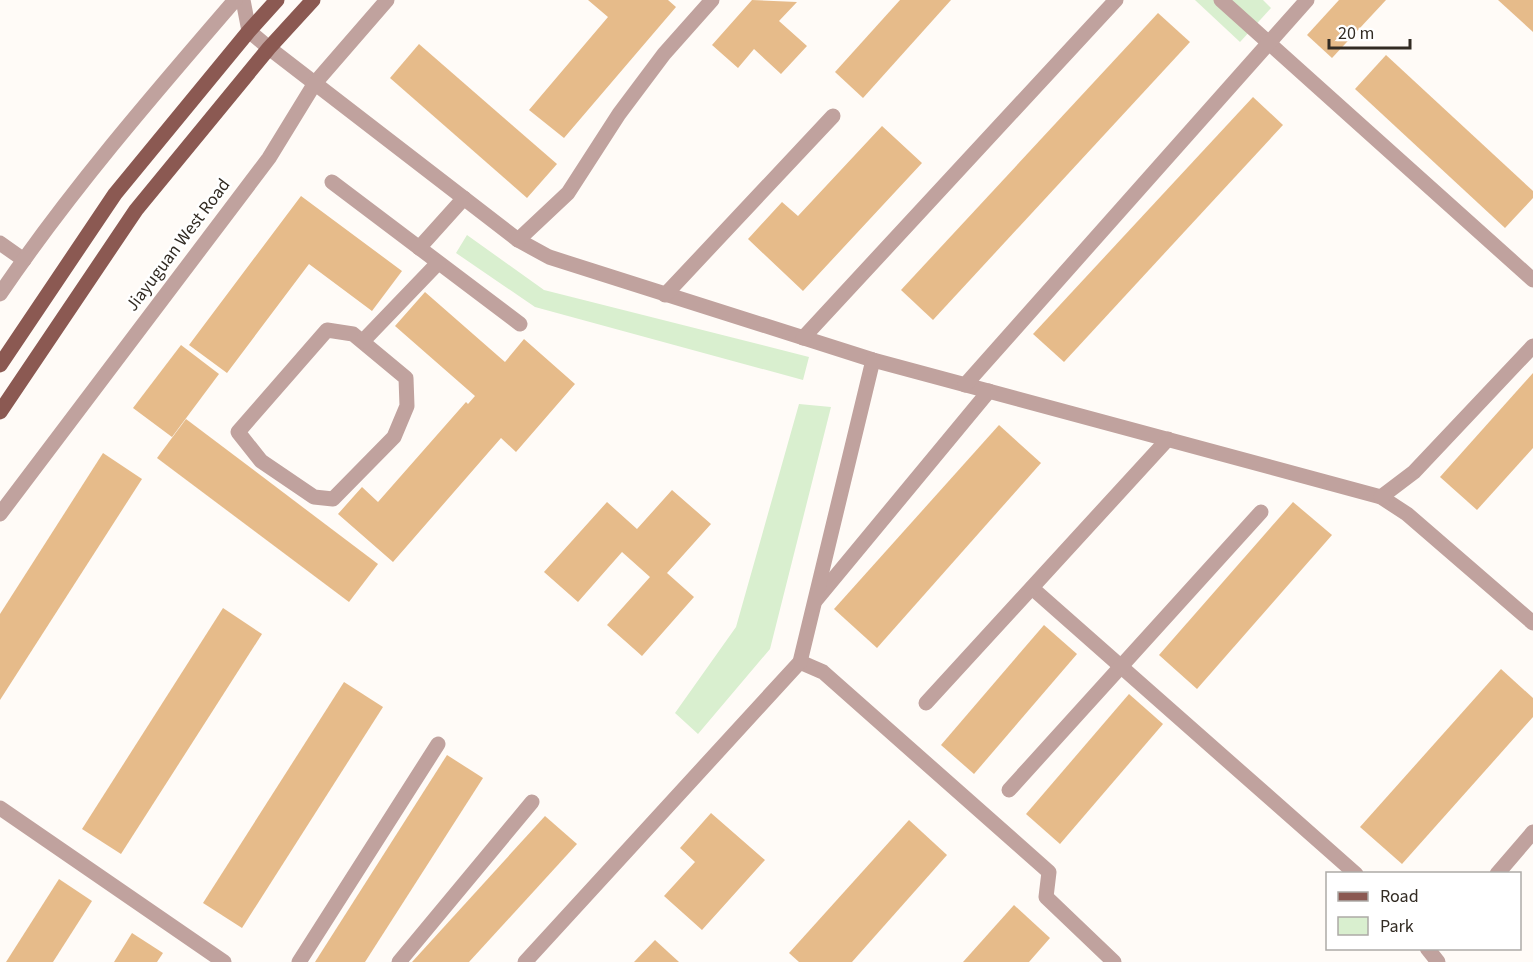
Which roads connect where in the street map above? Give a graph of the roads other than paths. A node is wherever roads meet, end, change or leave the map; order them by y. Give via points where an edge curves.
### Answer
1 (235, 0) edge
2 (243, 0) edge
3 (277, 0) edge
4 (313, 0) edge
5 (387, 0) edge
6 (712, 0) edge
7 (1116, 0) edge
8 (1221, 0) edge
9 (1307, 0) edge
10 (249, 31) junction
11 (1269, 43) junction
12 (269, 48) junction
13 (315, 83) junction
14 (833, 116) dead end
15 (332, 182) dead end
16 (464, 198) junction
17 (518, 240) junction
18 (0, 243) edge
19 (419, 248) junction
20 (24, 260) junction
21 (438, 262) junction
22 (1533, 280) edge
23 (0, 294) edge
24 (665, 295) junction
25 (520, 324) dead end
26 (803, 338) junction
27 (363, 341) junction
28 (1533, 346) edge
29 (873, 360) junction
30 (0, 365) edge
31 (965, 385) junction
32 (989, 392) junction
33 (0, 412) edge
34 (1168, 439) junction
35 (1381, 497) junction
36 (1261, 512) dead end
37 (0, 514) edge
38 (1032, 588) junction
39 (814, 602) junction
40 (1532, 622) edge
41 (800, 662) junction
42 (1121, 666) junction
43 (926, 704) dead end
44 (438, 744) dead end
45 (1009, 790) dead end
46 (532, 802) dead end
47 (0, 808) edge
48 (1533, 832) edge
49 (1355, 872) edge
50 (1498, 872) edge
51 (224, 962) edge
52 (299, 962) edge
53 (399, 962) edge
54 (525, 962) edge
55 (1114, 962) edge

1 - 20 street via 151,97
2 - 10 street
3 - 10 main road
4 - 12 main road
5 - 13 street, Jiayuguan West Road
6 - 17 street via 619,114 568,193
7 - 26 street
8 - 11 street
9 - 11 street
10 - 12 street
10 - 30 main road via 115,194
11 - 22 street
11 - 31 street
12 - 13 street
12 - 33 main road via 136,210
13 - 16 street
13 - 37 street, Jiayuguan West Road via 269,158
14 - 24 street
15 - 19 street
16 - 17 street
16 - 19 street
17 - 24 street via 549,257
18 - 20 street
19 - 21 street
20 - 23 street
21 - 25 street
21 - 27 street
24 - 26 street
26 - 29 street
27 - 27 street via 406,378 407,406 394,437 333,499 314,497 261,461 238,432 327,330 353,334
28 - 35 street via 1414,472
29 - 31 street
29 - 39 street
31 - 32 street
32 - 34 street
32 - 39 street
34 - 35 street
34 - 38 street
35 - 40 street via 1407,514
36 - 42 street
38 - 42 street
38 - 43 street
39 - 41 street
41 - 54 street
41 - 55 street via 823,672 1049,872 1046,897
42 - 45 street
42 - 49 street
44 - 52 street
46 - 53 street
47 - 51 street
48 - 50 street

